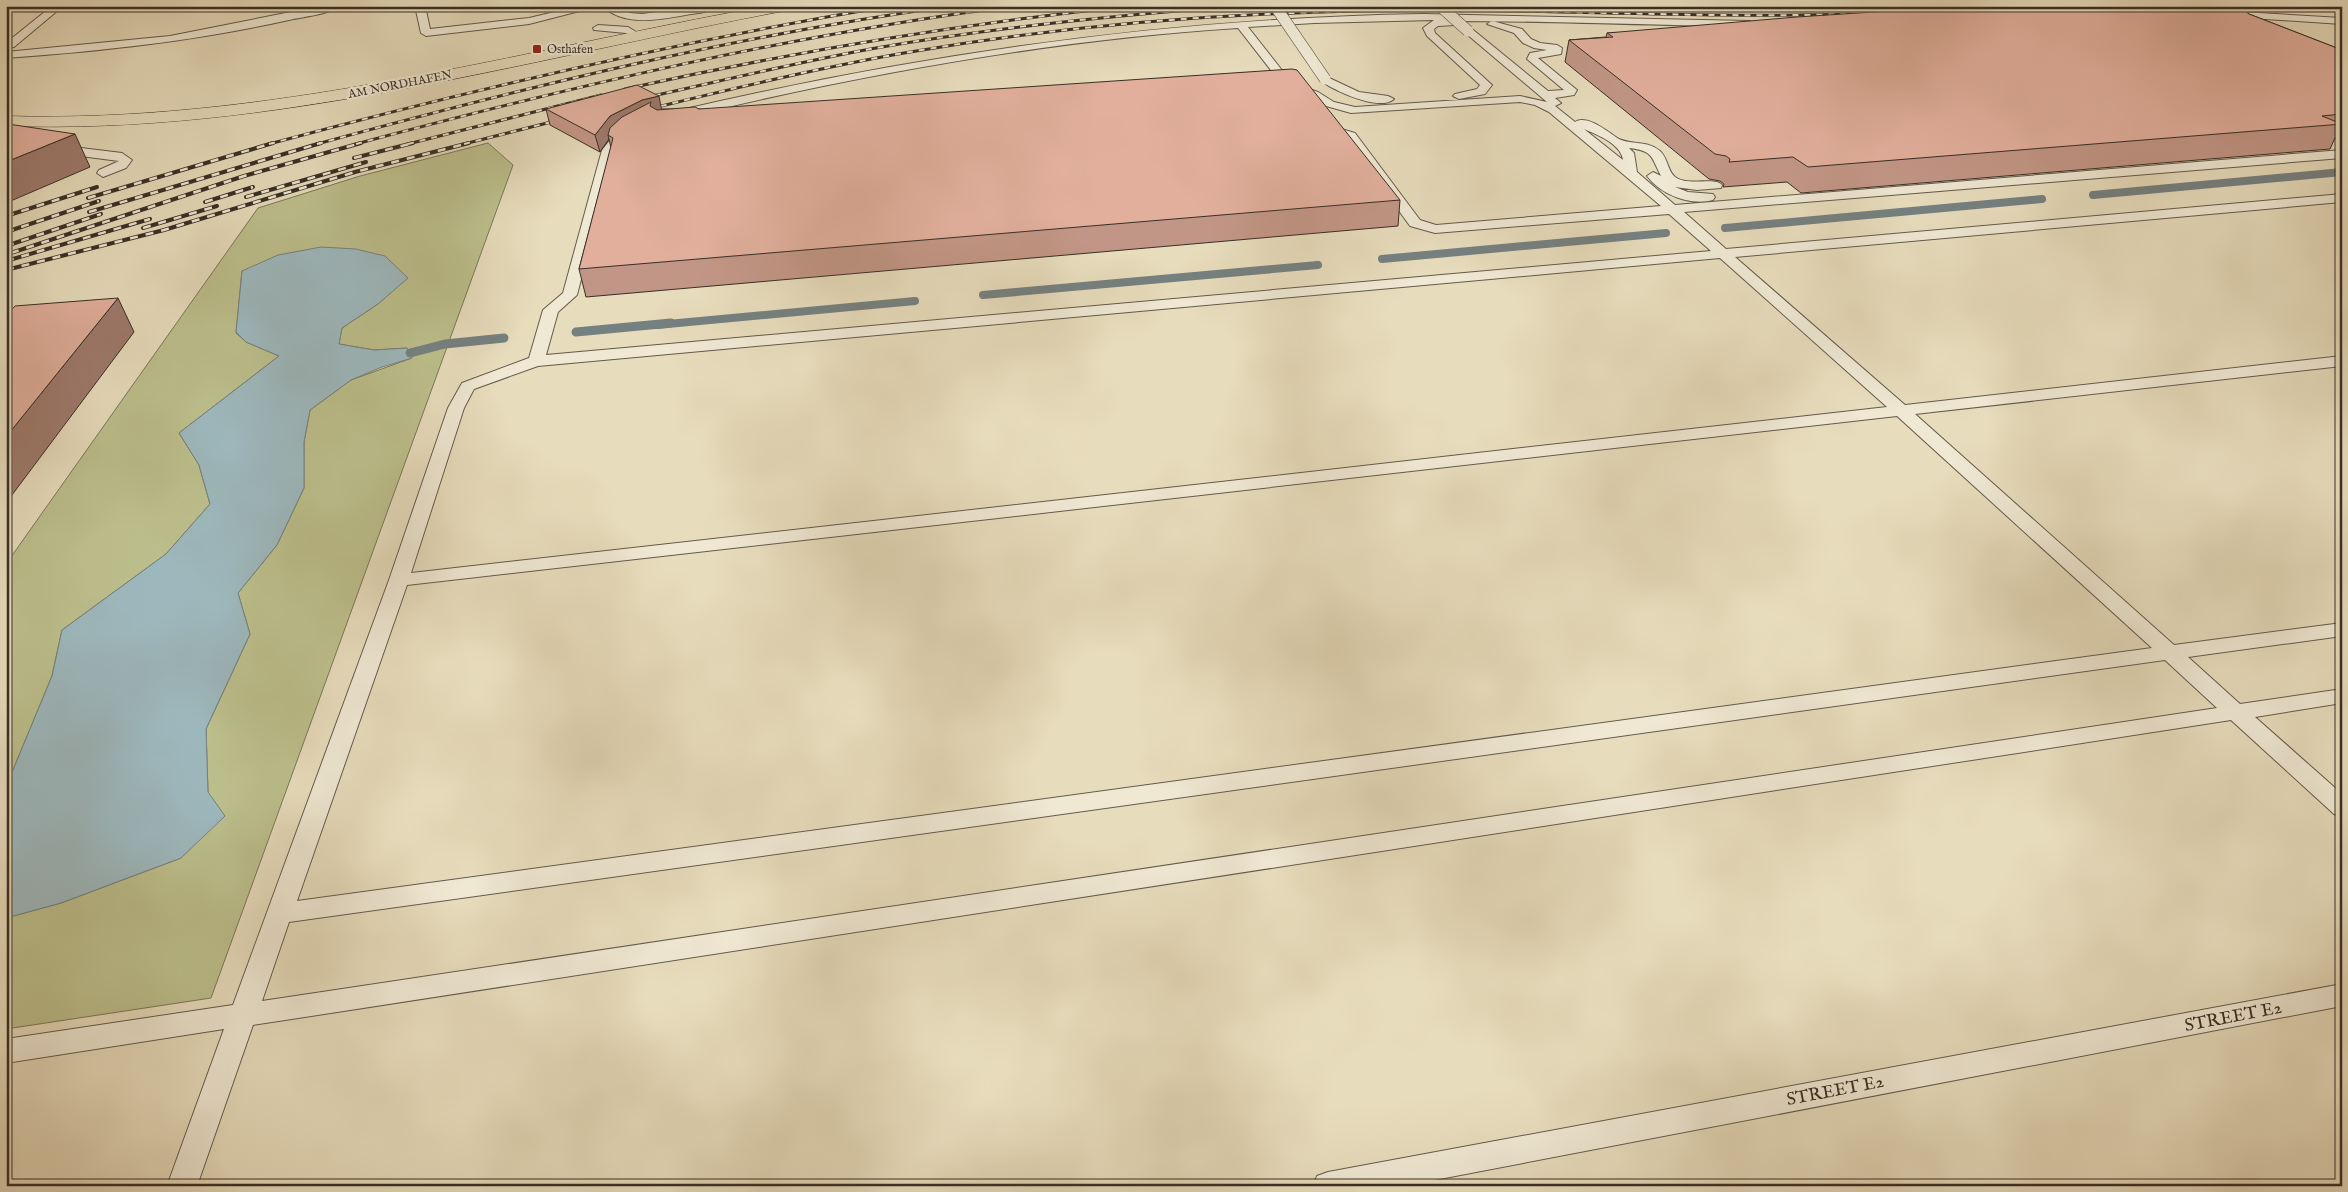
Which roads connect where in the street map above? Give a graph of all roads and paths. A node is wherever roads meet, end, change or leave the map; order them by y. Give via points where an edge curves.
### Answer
1 (58, 6) edge
2 (324, 6) edge
3 (335, 6) edge
4 (420, 6) edge
5 (594, 6) edge
6 (608, 6) edge
7 (694, 6) edge
8 (789, 6) edge
9 (1275, 6) edge
10 (1440, 6) edge
11 (708, 8) dead end
12 (281, 9) edge
13 (304, 10) junction
14 (265, 11) dead end
15 (638, 16) junction
16 (1504, 18) junction
17 (1574, 20) junction
18 (2342, 21) edge
19 (1758, 24) edge
20 (1242, 25) junction
21 (598, 28) dead end
22 (2239, 28) edge
23 (187, 32) junction
24 (209, 33) junction
25 (636, 35) junction
26 (107, 47) junction
27 (8, 49) edge
28 (1564, 52) junction
29 (1525, 79) junction
30 (1326, 81) junction
31 (1283, 86) junction
32 (1548, 97) junction
33 (1520, 99) junction
34 (1398, 108) junction
35 (659, 119) edge
36 (6, 121) edge
37 (638, 128) edge
38 (1338, 132) edge
39 (1617, 143) junction
40 (6, 151) edge
41 (1628, 153) junction
42 (2342, 154) edge
43 (104, 173) dead end
44 (1631, 173) junction
45 (1716, 185) dead end
46 (1794, 188) dead end
47 (2342, 198) edge
48 (1673, 211) junction
49 (1722, 255) junction
50 (536, 361) junction
51 (2342, 361) edge
52 (1900, 410) junction
53 (399, 580) junction
54 (2342, 629) edge
55 (2170, 654) junction
56 (2342, 696) edge
57 (2235, 712) junction
58 (2342, 808) edge
59 (281, 913) junction
60 (2342, 995) edge
61 (243, 1015) junction
62 (6, 1052) edge
63 (182, 1186) edge
64 (1328, 1186) edge

1 - 27 lane
2 - 13 lane
3 - 24 lane
4 - 5 lane via 426,33 529,21
6 - 15 lane via 623,15
7 - 15 lane
8 - 25 main road, AM NORDHAFEN
9 - 30 lane, bridge
10 - 29 lane, bridge
11 - 15 lane via 661,16
12 - 13 lane
12 - 23 lane via 226,26
13 - 24 lane
14 - 23 lane
16 - 17 lane
16 - 20 lane via 1315,20
16 - 28 lane via 1518,23
17 - 19 lane
17 - 28 lane via 1540,25 1545,33 1557,40
18 - 22 lane via 2217,15
20 - 31 lane
20 - 35 lane via 1108,36 922,62 781,90
21 - 25 lane via 628,30
23 - 26 lane
24 - 26 lane
25 - 36 main road, AM NORDHAFEN via 406,84 299,102 191,115 97,121
26 - 27 lane
28 - 30 lane via 1538,46 1527,41 1518,31 1498,25 1436,23 1428,28 1431,34 1486,85 1481,92 1415,99 1373,99 1348,93
28 - 32 lane via 1544,58 1546,64 1584,94 1573,98
29 - 32 lane
29 - 33 lane via 1529,90 1527,96
30 - 31 lane
30 - 34 lane via 1328,90 1358,103
31 - 34 lane via 1314,94 1330,104 1355,111
32 - 39 lane via 1581,125
33 - 34 lane
33 - 44 lane via 1538,102 1552,110
37 - 50 lane via 619,137 608,150 570,295 551,310
38 - 48 lane via 1351,136 1415,224 1434,229
39 - 41 lane
39 - 45 lane via 1639,145 1658,156 1667,176 1682,184
40 - 43 lane via 82,151 126,160
41 - 44 lane
41 - 46 lane via 1667,189 1681,196 1697,198
42 - 48 lane
44 - 48 lane
47 - 49 lane
48 - 49 lane
49 - 50 lane
49 - 52 lane
50 - 53 lane via 468,386 456,408
51 - 52 lane
52 - 53 lane
52 - 55 lane
53 - 59 lane
54 - 55 lane
55 - 57 lane
55 - 59 lane
56 - 57 lane
57 - 58 lane
57 - 61 lane
59 - 61 lane
60 - 64 lane, STREET E2
61 - 62 lane
61 - 63 lane

